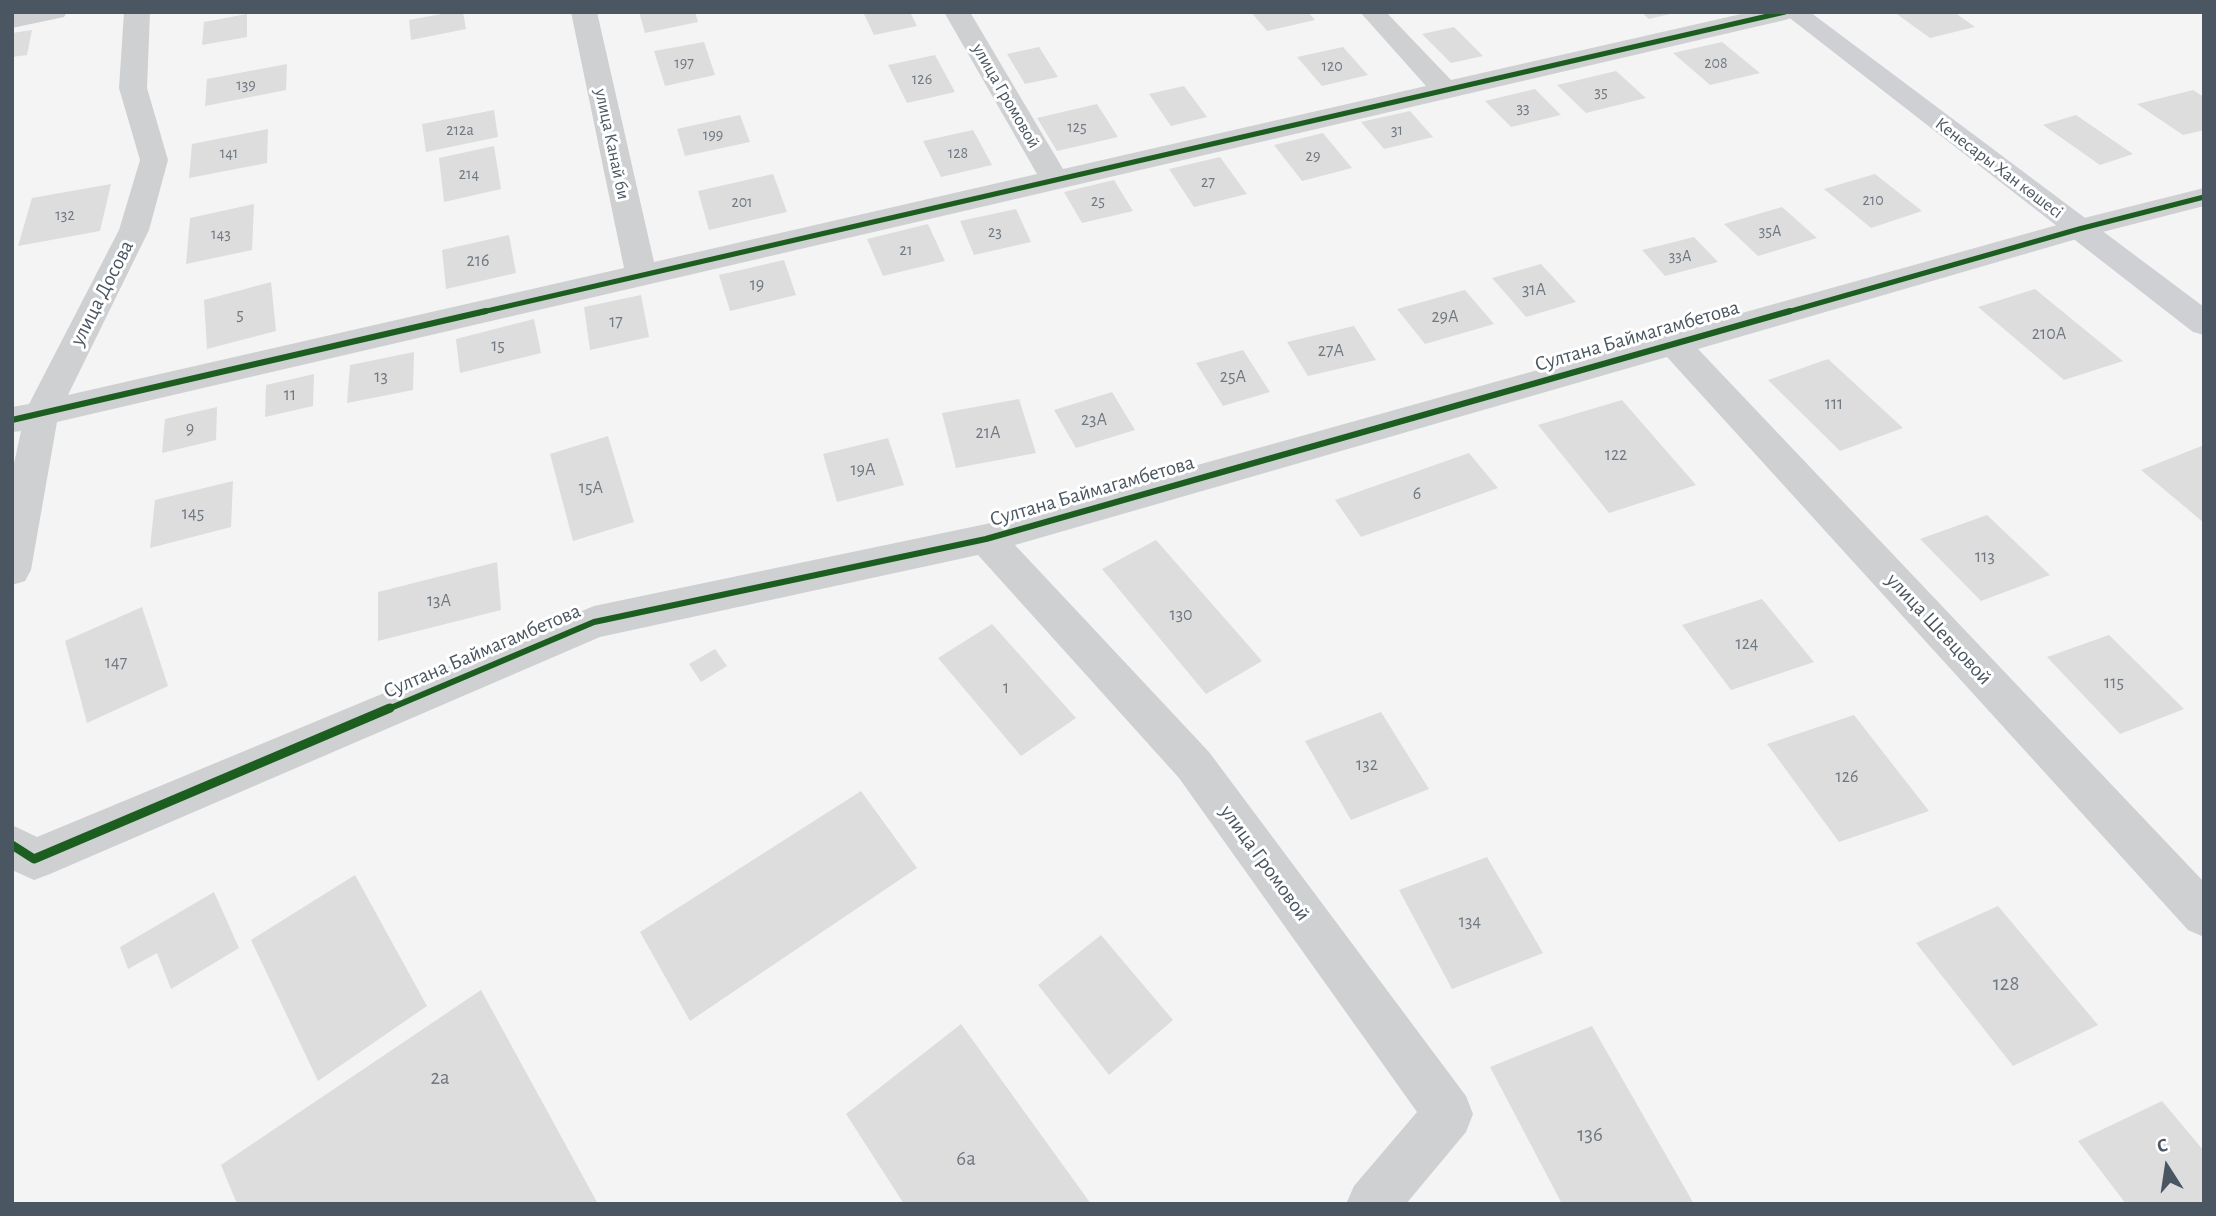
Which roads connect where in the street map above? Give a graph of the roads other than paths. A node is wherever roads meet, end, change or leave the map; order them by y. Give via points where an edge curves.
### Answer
1 (55, 12) edge
2 (137, 12) edge
3 (584, 12) edge
4 (957, 12) edge
5 (1372, 12) edge
6 (1785, 12) edge
7 (1794, 12) edge
8 (12, 20) edge
9 (1446, 90) junction
10 (1055, 180) junction
11 (2204, 197) edge
12 (2079, 229) junction
13 (641, 275) junction
14 (2204, 324) edge
15 (1674, 344) junction
16 (27, 417) edge
17 (986, 539) junction
18 (12, 570) edge
19 (12, 845) edge
20 (2204, 915) edge
21 (1372, 1204) edge

1 - 8 street
2 - 16 street, улица Досова via 133,88 155,160 134,230
3 - 13 street, улица Канай би
4 - 10 street, улица Громовой
5 - 9 street
6 - 9 street
7 - 12 main road, Кенесары Хан көшесі
9 - 10 street
10 - 13 street
11 - 12 street, Султана Баймагамбетова
12 - 14 main road, Кенесары Хан көшесі
12 - 15 street, Султана Баймагамбетова
13 - 16 street
15 - 17 street, Султана Баймагамбетова
15 - 20 street, улица Шевцовой
16 - 18 street, улица Досова
17 - 19 street, Султана Баймагамбетова via 594,622 34,859
17 - 21 street, улица Громовой via 1194,765 1448,1114

